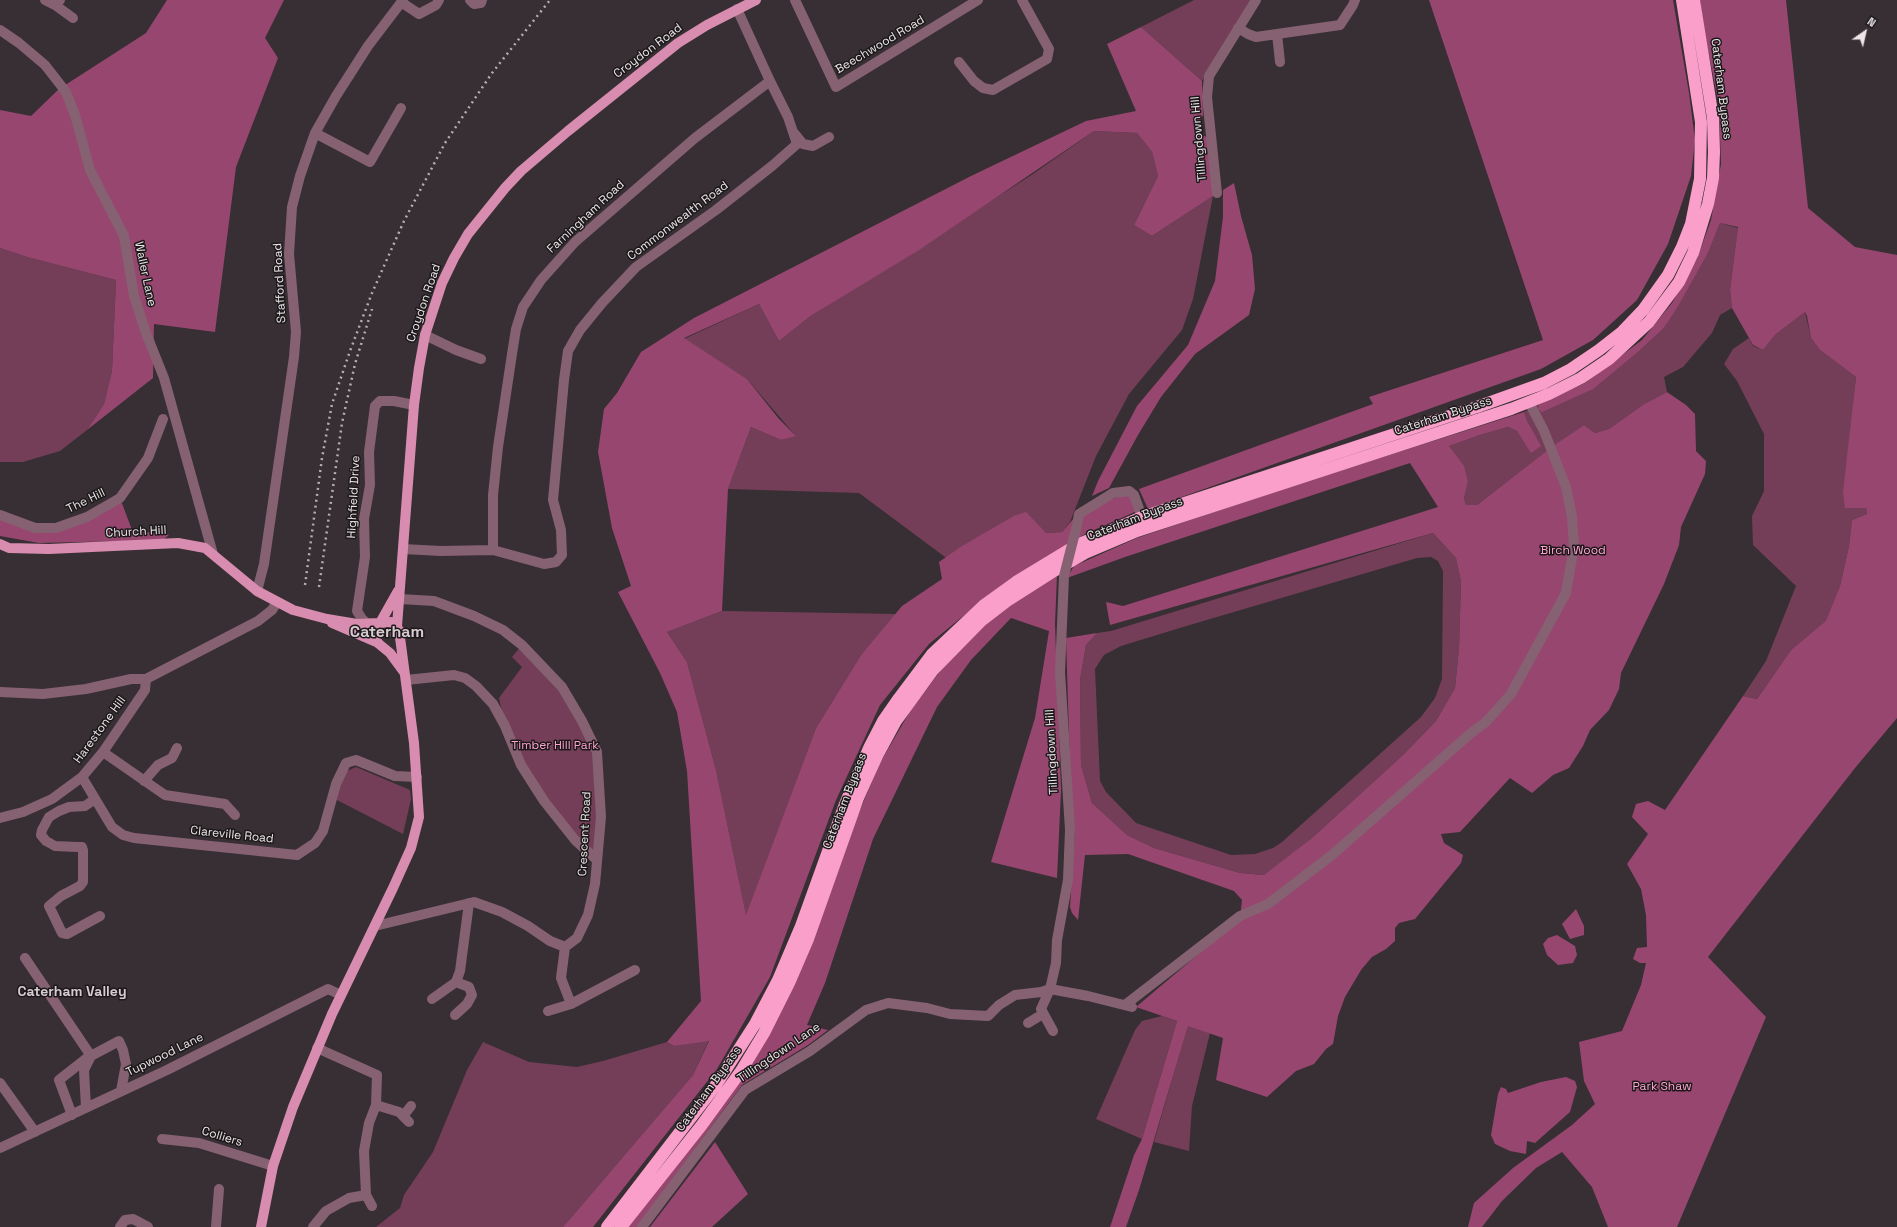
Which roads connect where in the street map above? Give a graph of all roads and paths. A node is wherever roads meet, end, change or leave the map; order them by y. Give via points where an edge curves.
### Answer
1 (45, 0) edge
2 (439, 0) edge
3 (470, 0) edge
4 (482, 0) edge
5 (756, 0) edge
6 (795, 0) edge
7 (978, 0) edge
8 (1022, 0) edge
9 (1256, 0) edge
10 (1355, 0) edge
11 (1682, 0) edge
12 (1694, 0) edge
13 (402, 1) edge
14 (57, 3) edge
15 (737, 9) junction
16 (73, 18) dead end
17 (1238, 28) junction
18 (0, 30) edge
19 (1277, 34) junction
20 (959, 62) dead end
21 (1280, 62) dead end
22 (770, 81) junction
23 (401, 108) dead end
24 (316, 133) junction
25 (795, 134) junction
26 (829, 137) dead end
27 (1217, 193) dead end
28 (425, 335) junction
29 (481, 359) dead end
30 (1529, 402) junction
31 (414, 405) junction
32 (163, 419) dead end
33 (0, 515) edge
34 (1142, 518) junction
35 (0, 544) edge
36 (403, 549) junction
37 (493, 550) junction
38 (213, 554) junction
39 (257, 591) junction
40 (399, 594) junction
41 (277, 602) junction
42 (327, 620) junction
43 (376, 624) junction
44 (398, 631) junction
45 (379, 644) junction
46 (405, 676) junction
47 (146, 679) junction
48 (0, 692) edge
49 (177, 748) dead end
50 (103, 752) junction
51 (82, 777) junction
52 (417, 777) junction
53 (144, 781) junction
54 (95, 799) junction
55 (235, 815) dead end
56 (0, 818) edge
57 (597, 860) junction
58 (469, 903) junction
59 (100, 916) dead end
60 (376, 926) junction
61 (565, 947) junction
62 (25, 958) dead end
63 (634, 970) dead end
64 (456, 982) junction
65 (1050, 989) junction
66 (341, 995) junction
67 (432, 999) dead end
68 (571, 1004) junction
69 (548, 1011) dead end
70 (1044, 1014) junction
71 (455, 1015) dead end
72 (1028, 1023) dead end
73 (1053, 1031) dead end
74 (316, 1048) junction
75 (90, 1056) junction
76 (0, 1084) edge
77 (121, 1091) junction
78 (376, 1105) junction
79 (411, 1106) dead end
80 (86, 1108) junction
81 (72, 1114) junction
82 (35, 1132) junction
83 (162, 1139) dead end
84 (0, 1148) edge
85 (273, 1166) junction
86 (219, 1189) dead end
87 (366, 1195) junction
88 (372, 1206) dead end
89 (120, 1227) edge
90 (148, 1227) edge
91 (216, 1227) edge
92 (261, 1227) edge
93 (313, 1227) edge
94 (607, 1227) edge
95 (621, 1227) edge
96 (642, 1227) edge

1 - 14 street
2 - 13 street via 436,5 419,14
3 - 4 street via 474,4 481,3
5 - 15 main road, Croydon Road
6 - 7 street, Beechwood Road via 836,87
8 - 20 street via 1049,49 1047,59 993,90 983,88 974,81
9 - 17 street, Tillingdown Hill
10 - 19 street via 1340,24
11 - 34 highway, Caterham Bypass via 1702,122 1700,179 1690,224 1676,259 1648,304 1622,332 1571,369 1544,383
12 - 30 highway, Caterham Bypass via 1709,84 1714,152 1708,204 1693,253 1679,282 1635,336 1609,359 1581,378
13 - 24 street, Stafford Road via 368,46
14 - 16 street
15 - 22 street
15 - 28 main road, Croydon Road via 707,25 645,67 504,188 468,234 454,258 442,283
17 - 19 street via 1256,37
17 - 27 street, Tillingdown Hill via 1209,76 1207,97
18 - 38 street, Waller Lane via 45,64 66,92 76,115 90,170 124,236 134,296 164,378
19 - 21 street
22 - 25 street
22 - 37 street, Farningham Road via 695,138 575,242 541,280 523,307 516,329 498,447 493,495
23 - 24 street via 370,162
24 - 39 street, Stafford Road via 292,207 289,254 296,332 294,357 264,564
25 - 26 street via 803,144 813,146
25 - 37 street, Commonwealth Road via 797,144 772,166 636,267 580,330 568,350 553,500 561,530 562,555 556,562 544,564
28 - 29 street
28 - 31 main road, Croydon Road
30 - 65 street via 1544,431 1566,487 1574,546 1566,593 1511,694 1486,722 1332,854 1268,904 1240,916 1129,1006
30 - 95 highway, Caterham Bypass via 1137,531 1085,553 1007,601 981,621 933,670 900,715 877,756 858,798 808,939 764,1033 741,1072
31 - 36 main road, Croydon Road
31 - 43 street, Highfield Drive via 380,401 375,406 369,452 370,485 364,519 365,557 357,611 359,616
32 - 33 street, The Hill via 148,458 120,498 86,517 56,528 35,528
34 - 65 street, Tillingdown Hill, bridge via 1134,495 1129,491 1113,493 1079,514 1064,576 1060,672 1070,830 1068,880
34 - 94 highway, Caterham Bypass via 1077,545 1016,582 984,605 959,628 932,654 911,680 869,748 845,804 798,933 755,1024 716,1085
35 - 38 main road, Church Hill via 9,548 49,549 178,543 205,548
36 - 37 street
36 - 40 main road, Croydon Road
38 - 39 main road, Church Hill
39 - 41 main road, Church Hill
40 - 43 main road, Croydon Road
40 - 44 main road, Croydon Road
40 - 57 street, Crescent Road via 434,601 503,630 522,644 562,687 597,752 601,817
41 - 42 main road, Church Hill via 293,610
41 - 47 street via 272,610 258,621
42 - 43 main road
42 - 45 main road
43 - 44 main road via 387,621
43 - 45 main road via 374,631
44 - 45 main road via 394,644 386,647
44 - 46 main road, Croydon Road
45 - 46 main road via 390,653
46 - 52 main road, Croydon Road
46 - 57 street via 454,675 465,678 476,686 493,704 521,765 544,801 575,840
47 - 48 street via 131,679 86,689 43,694
47 - 50 street, Harestone Hill via 145,690
49 - 53 street via 172,758 158,765
50 - 51 street, Harestone Hill
50 - 53 street
51 - 54 street, Clareville Road
51 - 56 street, Harestone Hill via 52,799 23,812
52 - 54 street, Clareville Road via 395,776 356,760 346,763 336,784 322,831 315,843 297,855 123,835 112,827
52 - 60 main road, Croydon Road via 419,817 411,848
53 - 55 street via 165,795 225,804
54 - 59 street via 85,806 69,807 50,817 41,836 55,846 77,847 83,850 83,882 49,906 62,932 67,934
57 - 61 street, Crescent Road via 588,915 577,938
58 - 60 street
58 - 61 street via 474,902 502,912 550,941
58 - 64 street via 460,971
60 - 66 main road, Croydon Road
61 - 68 street via 561,978
62 - 75 street
63 - 68 street
64 - 67 street
64 - 71 street via 469,987 472,995 467,1004
65 - 70 street, Tillingdown Hill via 1041,1010
65 - 96 street, Tillingdown Lane via 1015,995 988,1016 950,1014 927,1008 888,1004 866,1010 810,1051 745,1090
66 - 74 main road, Croydon Road
66 - 77 street, Tupwood Lane via 328,989
68 - 69 street
70 - 72 street
70 - 73 street
74 - 78 street via 377,1075
74 - 85 main road, Croydon Road via 292,1107
75 - 77 street via 119,1041 126,1064
75 - 80 street via 84,1070
75 - 81 street via 59,1080
76 - 82 street
77 - 80 street, Tupwood Lane
78 - 79 street via 399,1112 407,1119
78 - 87 street via 369,1123 364,1151
80 - 81 street, Tupwood Lane
81 - 82 street, Tupwood Lane
82 - 84 street, Tupwood Lane
83 - 85 street, Colliers via 199,1143
85 - 92 main road, Croydon Road
86 - 91 street
87 - 88 street
87 - 93 street via 349,1198 326,1211
89 - 90 street via 125,1220 132,1219

